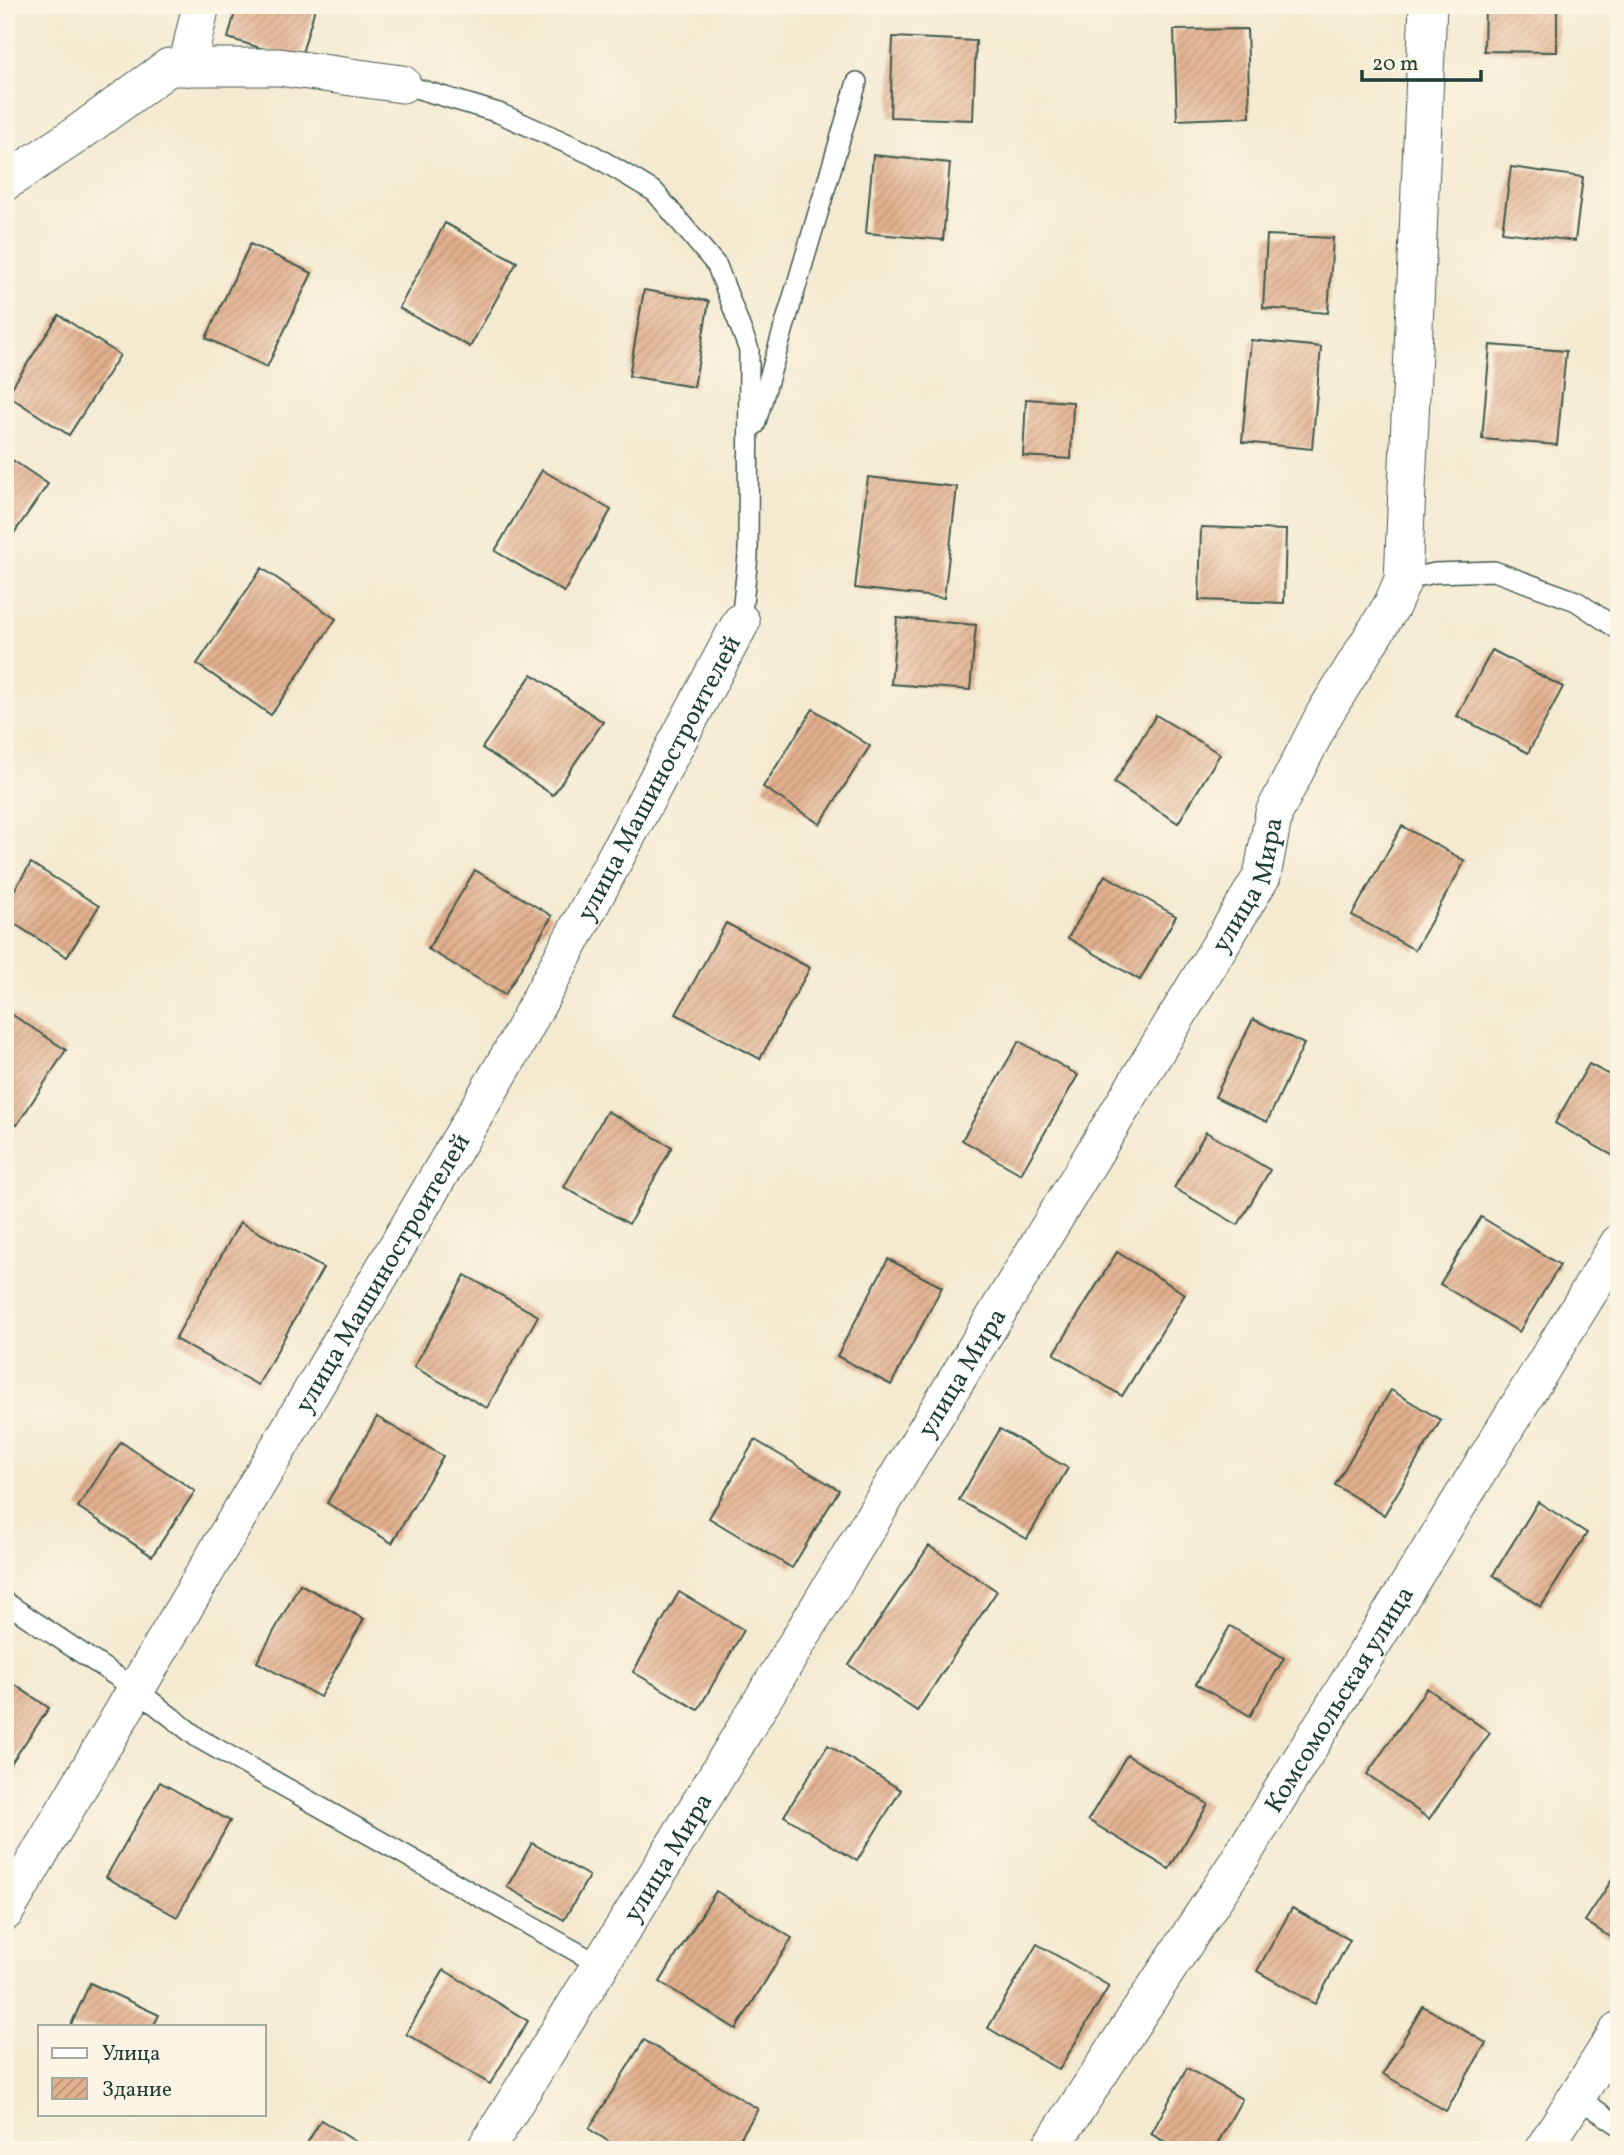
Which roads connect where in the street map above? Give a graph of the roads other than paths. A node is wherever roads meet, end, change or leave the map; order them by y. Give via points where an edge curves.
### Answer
1 (201, 5) edge
2 (1427, 5) edge
3 (187, 67) junction
4 (857, 82) dead end
5 (402, 84) joint
6 (5, 181) edge
7 (749, 446) junction
8 (1404, 580) junction
9 (741, 622) joint
10 (1619, 630) edge
11 (1619, 1243) edge
12 (5, 1602) edge
13 (137, 1690) junction
14 (5, 1912) edge
15 (600, 1965) junction
16 (1619, 2030) edge
17 (1576, 2098) junction
18 (1619, 2125) edge
19 (485, 2150) edge
20 (1049, 2150) edge
21 (1544, 2150) edge

1 - 3 street
2 - 8 street
3 - 5 street via 279,67
3 - 6 street via 169,67
4 - 7 lane
5 - 7 lane via 499,113 593,155 654,192 717,266 749,350
7 - 9 lane via 748,556
8 - 10 lane via 1435,573 1494,571 1576,601
8 - 15 street, улица Мира via 1325,713 1274,813 1262,876
9 - 13 street, улица Машиностроителей via 514,1048
11 - 20 street, Комсомольская улица via 1242,1854
12 - 13 lane
13 - 14 street, улица Машиностроителей
13 - 15 lane via 198,1738
15 - 19 street, улица Мира
16 - 17 street
17 - 18 lane
17 - 21 street

